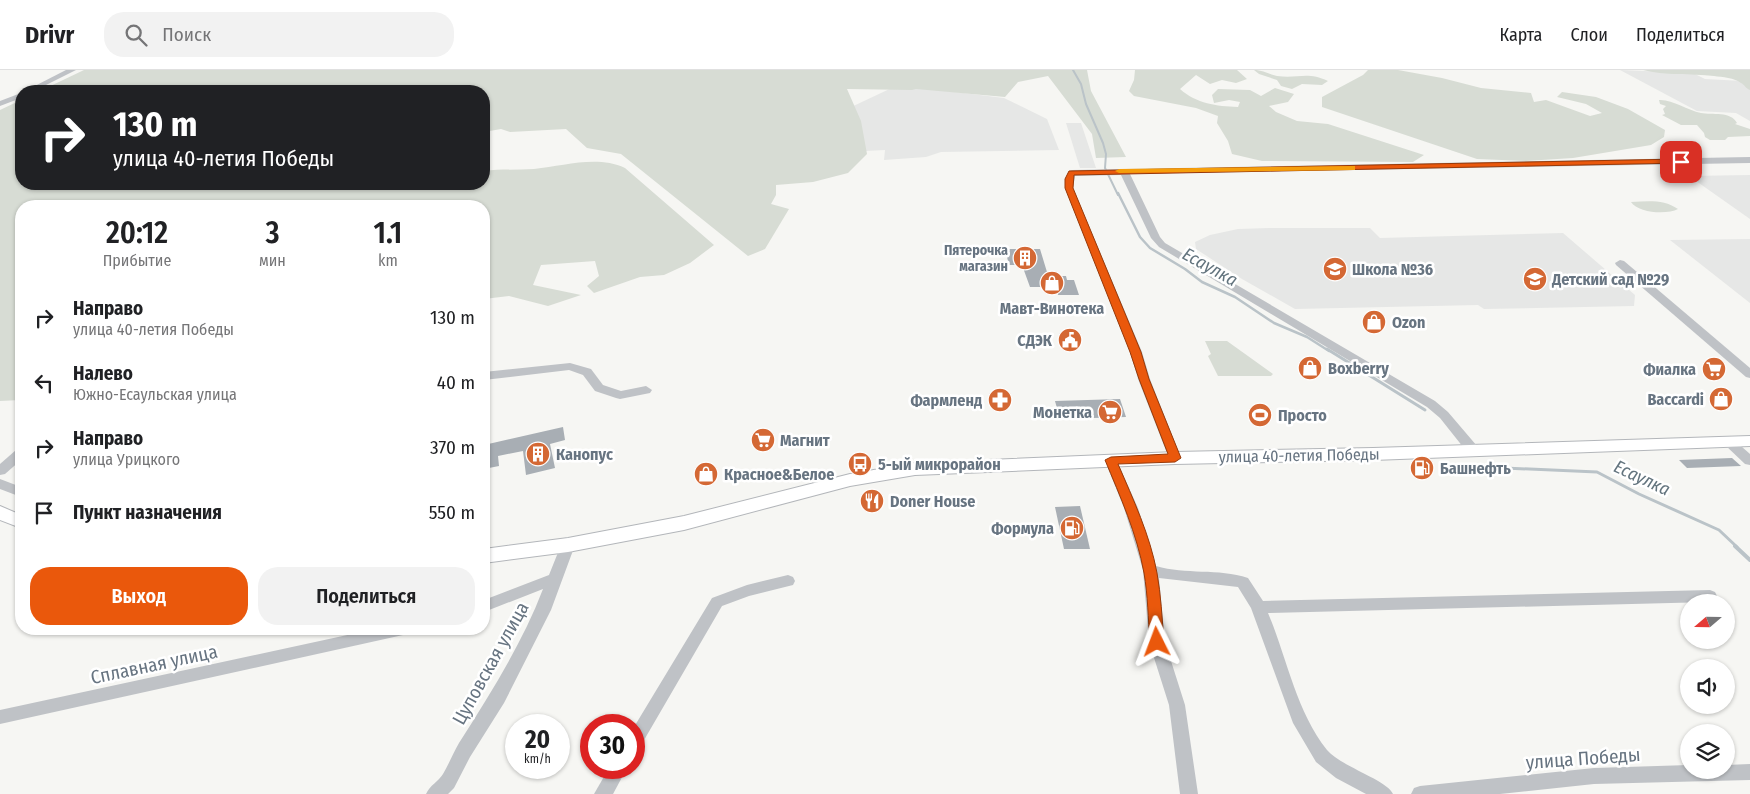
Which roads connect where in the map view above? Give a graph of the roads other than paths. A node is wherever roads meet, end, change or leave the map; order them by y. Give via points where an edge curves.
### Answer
1 (72, 70) edge
2 (41, 85) edge
3 (15, 98) edge
4 (0, 104) edge
5 (1750, 160) edge
6 (1124, 171) junction
7 (1620, 263) dead end
8 (1750, 374) edge
9 (490, 375) edge
10 (646, 390) dead end
11 (1750, 441) edge
12 (1729, 442) junction
13 (1472, 449) junction
14 (1175, 458) junction
15 (15, 459) edge
16 (1111, 460) junction
17 (1750, 461) edge
18 (0, 471) edge
19 (0, 484) edge
20 (15, 490) edge
21 (0, 512) edge
22 (15, 519) edge
23 (568, 545) junction
24 (490, 555) edge
25 (1150, 570) junction
26 (555, 579) junction
27 (788, 581) dead end
28 (1680, 597) edge
29 (490, 604) edge
30 (1259, 607) junction
31 (376, 635) edge
32 (0, 717) edge
33 (645, 723) edge
34 (1750, 772) edge
35 (612, 779) edge
36 (435, 794) edge
37 (603, 794) edge
38 (1189, 794) edge
39 (1384, 794) edge
40 (1420, 794) edge

1 - 2 street
3 - 4 street
5 - 6 street
6 - 13 street via 1156,238 1162,244 1431,404
6 - 14 street via 1072,173 1068,179 1069,188
7 - 8 street
9 - 10 street via 570,366 587,372 598,388 620,394
11 - 12 main road, улица 40-летия Победы
12 - 13 main road, улица 40-летия Победы
12 - 17 street
13 - 14 main road, улица 40-летия Победы
14 - 16 main road, улица 40-летия Победы
15 - 18 street
16 - 23 main road, улица 40-летия Победы via 916,469 850,480 684,523
16 - 25 street via 1131,508
19 - 20 street
21 - 22 main road
23 - 24 main road, улица 40-летия Победы
23 - 26 street, Цуповская улица
25 - 30 street via 1163,575 1228,578 1243,582
25 - 38 street via 1157,642 1177,705
26 - 29 street
26 - 36 street, Цуповская улица via 543,610 498,698 448,782
27 - 33 street via 717,602
28 - 30 street
30 - 39 street via 1283,678 1306,730 1323,757 1349,776
31 - 32 street, Сплавная улица
34 - 40 street, улица Победы via 1594,776
35 - 37 street

